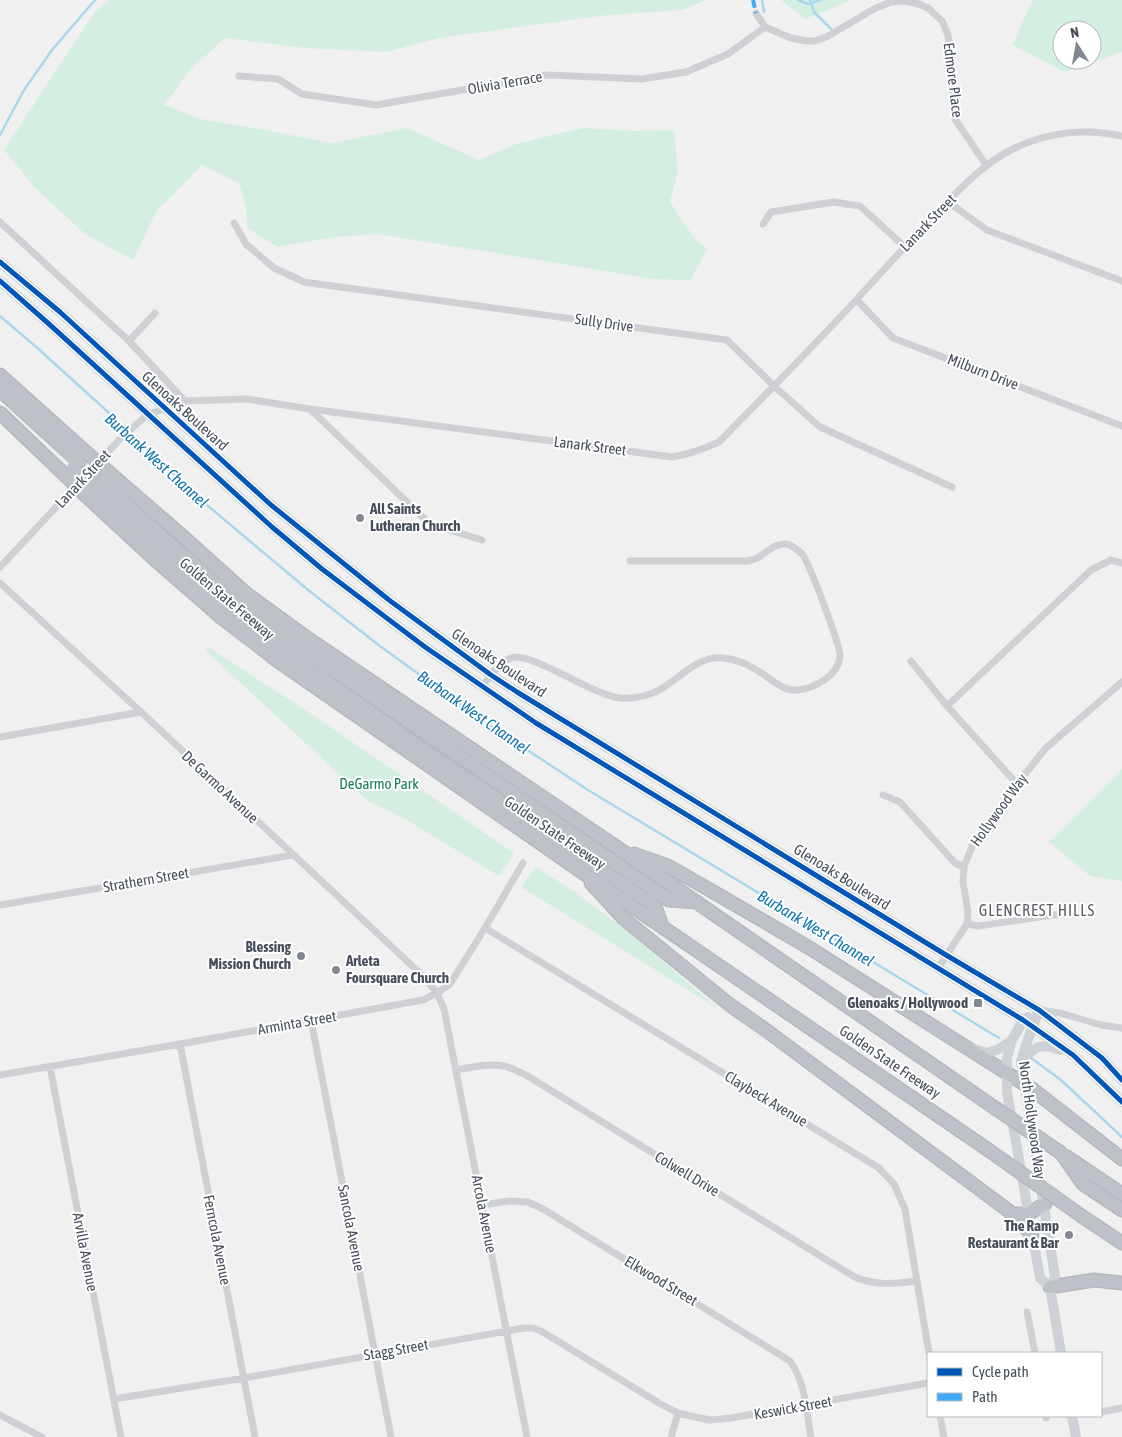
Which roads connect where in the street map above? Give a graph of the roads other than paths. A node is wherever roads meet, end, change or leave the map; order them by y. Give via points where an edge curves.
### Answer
1 (756, 13) dead end
2 (765, 27) junction
3 (239, 76) dead end
4 (1122, 136) edge
5 (986, 165) junction
6 (948, 202) junction
7 (0, 222) edge
8 (234, 223) dead end
9 (763, 224) dead end
10 (905, 247) junction
11 (0, 262) edge
12 (0, 281) edge
13 (1122, 281) edge
14 (857, 300) junction
15 (156, 313) dead end
16 (129, 341) junction
17 (0, 375) edge
18 (774, 386) junction
19 (0, 390) edge
20 (0, 400) edge
21 (185, 401) junction
22 (164, 408) junction
23 (310, 409) junction
24 (0, 413) edge
25 (148, 414) junction
26 (1122, 426) edge
27 (76, 465) junction
28 (95, 482) junction
29 (952, 487) dead end
30 (482, 540) dead end
31 (630, 562) dead end
32 (1122, 563) edge
33 (0, 567) edge
34 (0, 583) edge
35 (911, 661) dead end
36 (491, 675) junction
37 (1122, 682) edge
38 (482, 687) junction
39 (947, 706) junction
40 (140, 712) junction
41 (0, 737) edge
42 (1017, 784) junction
43 (883, 795) dead end
44 (615, 846) junction
45 (293, 855) junction
46 (787, 858) junction
47 (523, 863) dead end
48 (964, 867) junction
49 (579, 870) junction
50 (779, 871) junction
51 (697, 902) junction
52 (0, 906) edge
53 (1074, 912) dead end
54 (967, 924) junction
55 (662, 926) junction
56 (485, 928) junction
57 (946, 955) junction
58 (938, 968) junction
59 (437, 993) junction
60 (1039, 1010) junction
61 (310, 1020) junction
62 (1023, 1020) junction
63 (1034, 1027) junction
64 (1122, 1028) edge
65 (1012, 1040) junction
66 (180, 1044) junction
67 (966, 1047) junction
68 (1073, 1055) junction
69 (1021, 1062) junction
70 (50, 1067) junction
71 (456, 1070) junction
72 (1007, 1073) junction
73 (0, 1075) edge
74 (1122, 1080) edge
75 (1024, 1084) junction
76 (1122, 1102) edge
77 (1061, 1153) junction
78 (1122, 1159) edge
79 (1122, 1194) edge
80 (1045, 1204) junction
81 (482, 1205) junction
82 (1122, 1210) edge
83 (1013, 1214) junction
84 (1028, 1214) junction
85 (1032, 1236) junction
86 (1122, 1243) edge
87 (917, 1281) junction
88 (1122, 1282) edge
89 (1050, 1287) junction
90 (1027, 1312) dead end
91 (507, 1331) junction
92 (929, 1352) edge
93 (1035, 1352) edge
94 (1061, 1352) edge
95 (375, 1354) junction
96 (244, 1378) junction
97 (927, 1384) edge
98 (114, 1399) junction
99 (659, 1403) joint
100 (806, 1405) junction
101 (1122, 1408) edge
102 (1102, 1412) edge
103 (678, 1413) junction
104 (0, 1415) edge
105 (940, 1417) edge
106 (1074, 1417) edge
107 (42, 1437) edge
108 (121, 1437) edge
109 (255, 1437) edge
110 (391, 1437) edge
111 (527, 1437) edge
112 (671, 1437) edge
113 (811, 1437) edge
114 (944, 1437) edge
115 (1076, 1437) edge

1 - 2 street
2 - 3 street, Olivia Terrace via 728,54 686,72 642,78 548,75 376,105 302,94 278,79
2 - 5 street, Edmore Place via 791,38 815,41 883,4 905,1 928,8 942,21 948,35 955,119
4 - 5 street, Lanark Street via 1082,131 1040,138
5 - 6 street, Lanark Street
6 - 10 street, Lanark Street
6 - 13 street via 987,230
7 - 16 street
8 - 18 street, Sully Drive via 246,244 274,268 304,282 727,340
9 - 10 street via 772,212 834,202 860,206
10 - 14 street, Lanark Street
11 - 22 main road, Glenoaks Boulevard via 60,312
12 - 25 main road, Glenoaks Boulevard
14 - 18 street, Lanark Street
14 - 26 street, Milburn Drive via 893,338
15 - 16 street
16 - 21 street
17 - 27 highway, Golden State Freeway
18 - 23 street, Lanark Street via 719,442 696,452 672,457
18 - 29 street, Sully Drive via 820,427
19 - 27 highway
20 - 27 highway
21 - 22 street, Lanark Street
21 - 23 street, Lanark Street via 247,399
22 - 25 street, Lanark Street
22 - 36 main road, Glenoaks Boulevard via 271,505 389,600
23 - 30 street via 430,524
24 - 27 highway, Golden State Freeway
25 - 33 street, Lanark Street via 120,439
25 - 38 main road, Glenoaks Boulevard via 322,569
27 - 28 highway, Golden State Freeway, bridge
27 - 28 highway, Golden State Freeway, bridge
28 - 44 highway, Golden State Freeway via 180,534 248,595 312,642
28 - 49 highway, Golden State Freeway via 153,558 216,612 278,661
28 - 51 highway via 281,634 668,900
28 - 55 highway via 182,569 266,639 655,906
31 - 36 street via 748,561 784,544 793,547 802,554 818,588 840,656 834,672 817,685 797,691 780,686 737,660 722,657 704,660 660,689 634,698 605,694 524,657 510,658
32 - 39 street via 1111,560 1091,570
34 - 40 street, De Garmo Avenue
35 - 39 street
36 - 38 street
36 - 46 main road, Glenoaks Boulevard
37 - 42 street, Hollywood Way via 1046,748
38 - 50 main road, Glenoaks Boulevard
39 - 42 street
40 - 41 street
40 - 45 street, De Garmo Avenue
42 - 48 street, Hollywood Way via 973,844
43 - 48 street via 900,802 955,863
44 - 51 highway, Golden State Freeway
44 - 67 highway via 668,866 710,890 808,947
45 - 52 street, Strathern Street
45 - 59 street, De Garmo Avenue
46 - 50 main road
46 - 57 main road, Glenoaks Boulevard
47 - 56 street, Arminta Street
48 - 54 street, Hollywood Way
49 - 55 highway, Golden State Freeway
49 - 83 highway via 623,918 730,1005
50 - 58 main road, Glenoaks Boulevard
51 - 77 highway, Golden State Freeway, bridge
53 - 54 street via 978,926
54 - 57 street
55 - 86 highway, Golden State Freeway, bridge
56 - 59 street, Arminta Street via 450,984
56 - 87 street, Claybeck Avenue via 879,1168 894,1184 905,1209
57 - 58 street
57 - 60 main road, Glenoaks Boulevard
58 - 62 main road, Glenoaks Boulevard
59 - 61 street, Arminta Street via 423,1000
59 - 71 street, Arcola Avenue via 444,1009
60 - 62 main road, North Hollywood Way
60 - 63 main road, North Hollywood Way
60 - 64 street
60 - 74 main road, Glenoaks Boulevard via 1102,1058
61 - 66 street, Arminta Street
61 - 95 street, Sancola Avenue
62 - 63 main road, Glenoaks Boulevard
62 - 65 main road, North Hollywood Way
63 - 68 main road, Glenoaks Boulevard
63 - 69 main road, North Hollywood Way
65 - 67 main road via 987,1053
65 - 72 main road, North Hollywood Way
66 - 70 street, Arminta Street
66 - 96 street, Ferncola Avenue
67 - 72 highway
68 - 69 main road via 1042,1046 1035,1048
68 - 76 main road, Glenoaks Boulevard
69 - 75 main road, North Hollywood Way
70 - 73 street, Arminta Street
70 - 98 street, Arvilla Avenue
71 - 81 street, Arcola Avenue
71 - 87 street, Colwell Drive via 495,1065 526,1075 863,1281 892,1284
72 - 75 highway
72 - 84 main road, North Hollywood Way via 1007,1092
75 - 78 highway
75 - 80 main road, North Hollywood Way
77 - 79 highway, Golden State Freeway
77 - 82 highway via 1083,1184
80 - 84 highway
80 - 89 main road, North Hollywood Way via 1056,1276
81 - 91 street, Arcola Avenue
81 - 100 street, Elkwood Street via 510,1200 528,1202 543,1209 770,1348 790,1361 797,1371
83 - 84 highway
83 - 85 highway
84 - 85 main road, North Hollywood Way
85 - 89 main road, North Hollywood Way via 1040,1278
87 - 92 street, Claybeck Avenue
88 - 89 highway via 1094,1280
89 - 94 main road, North Hollywood Way
90 - 93 street
91 - 95 street, Stagg Street
91 - 99 street, Stagg Street via 524,1328 541,1331
91 - 111 street, Arcola Avenue
95 - 96 street, Stagg Street
95 - 110 street, Sancola Avenue
96 - 98 street, Stagg Street
96 - 109 street, Ferncola Avenue
97 - 100 street, Keswick Street
98 - 108 street, Arvilla Avenue
99 - 103 street, Keswick Street
100 - 103 street, Keswick Street via 724,1419
100 - 113 street, Elkwood Street
101 - 102 street
103 - 112 street
104 - 107 street
105 - 114 street
106 - 115 main road

